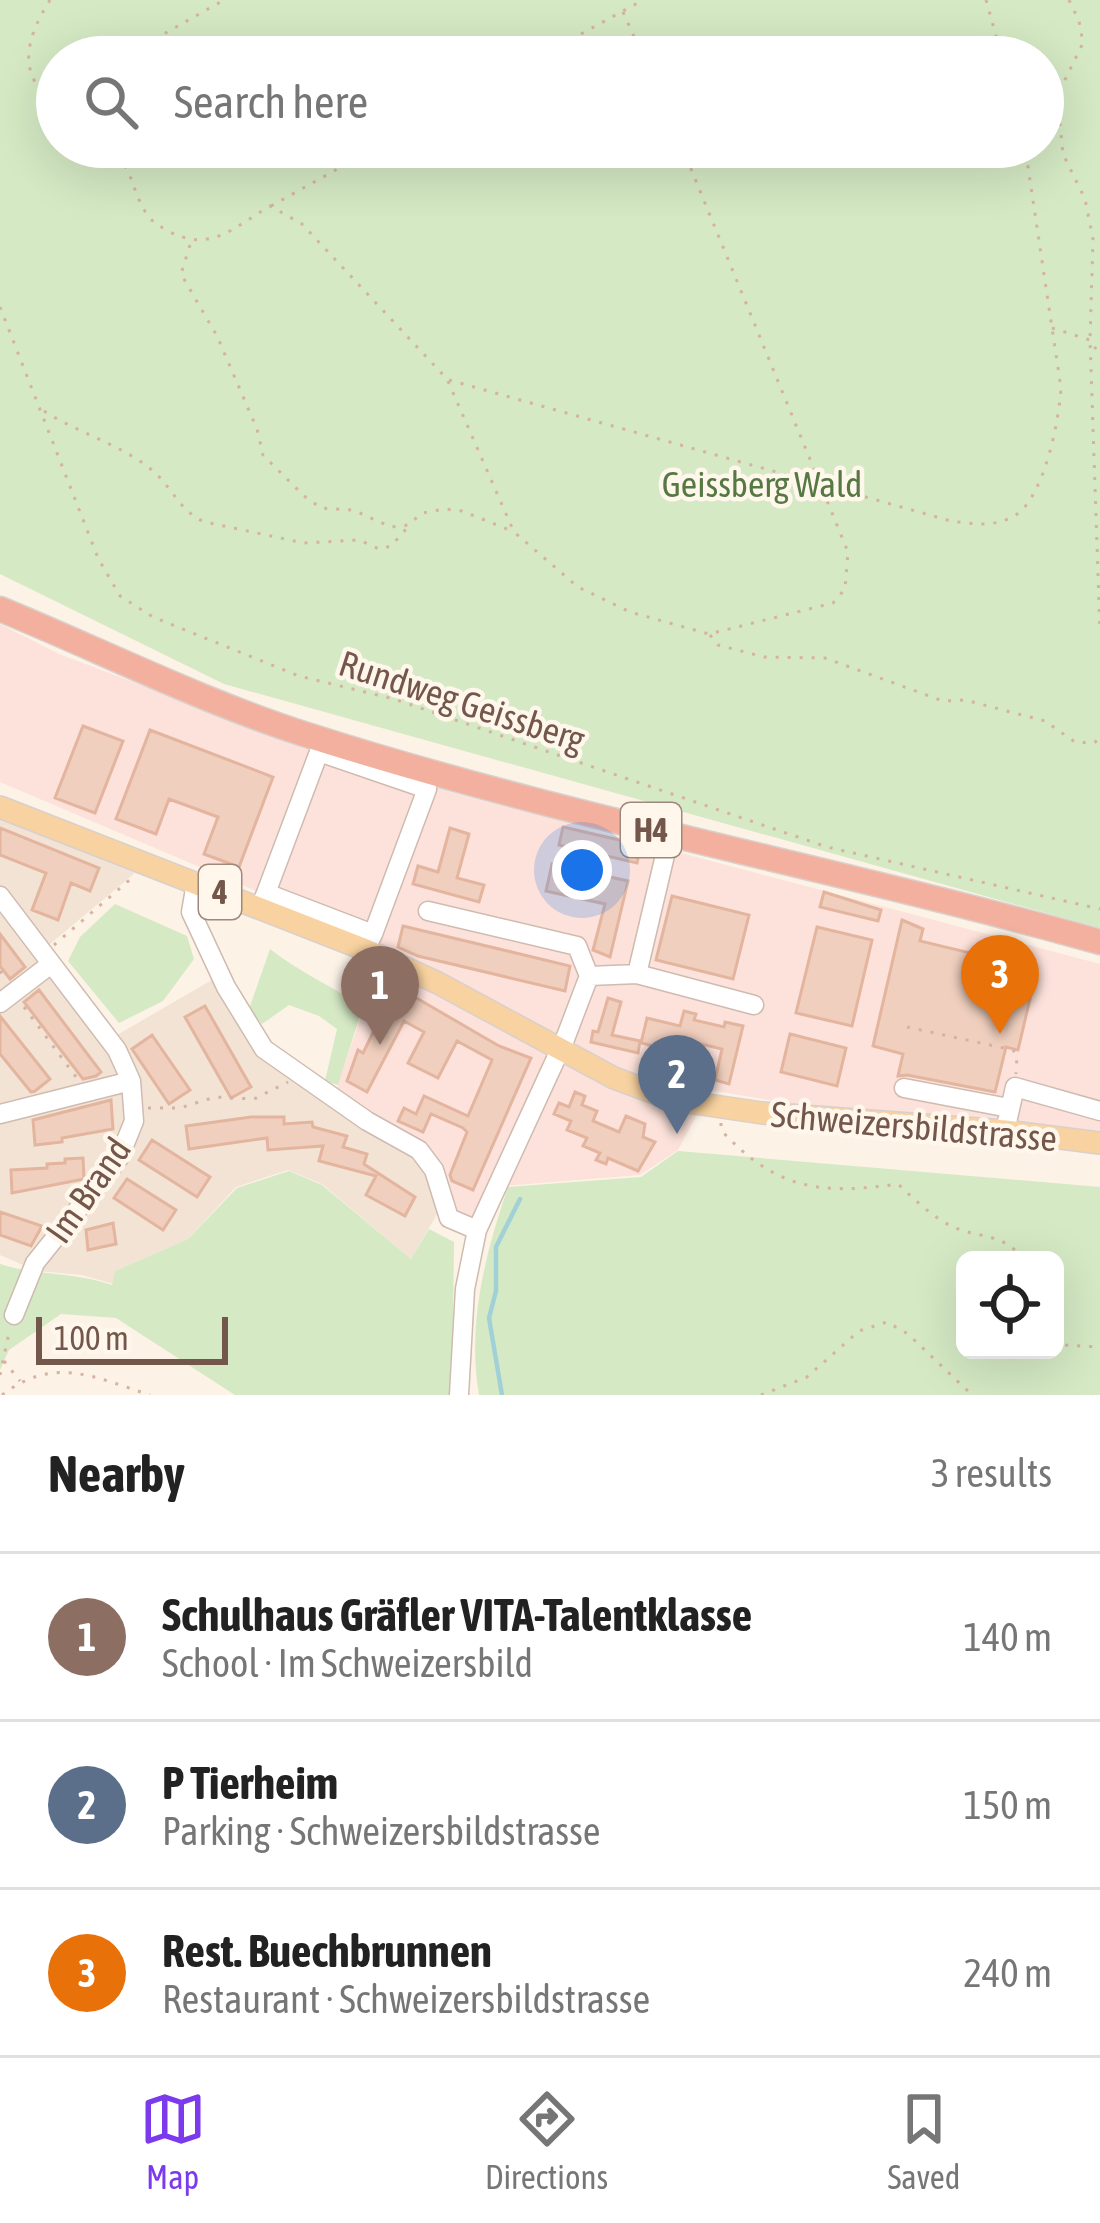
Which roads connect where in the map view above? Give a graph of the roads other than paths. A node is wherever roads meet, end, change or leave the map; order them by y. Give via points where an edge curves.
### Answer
1 (6, 610) edge
2 (0, 807) edge
3 (670, 834) junction
4 (196, 883) junction
5 (0, 896) edge
6 (263, 901) junction
7 (428, 911) dead end
8 (369, 942) junction
9 (1100, 942) edge
10 (47, 959) junction
11 (637, 974) junction
12 (589, 976) junction
13 (6, 998) edge
14 (754, 1005) dead end
15 (560, 1049) junction
16 (131, 1081) junction
17 (904, 1088) dead end
18 (1100, 1111) edge
19 (0, 1114) edge
20 (1007, 1119) junction
21 (1100, 1143) edge
22 (477, 1230) junction
23 (14, 1315) road end
24 (459, 1395) edge

1 - 3 highway, H4 via 298,732
2 - 4 main road, Schweizersbildstrasse / 4
3 - 9 highway, H4
3 - 11 street
4 - 6 main road, Schweizersbildstrasse / 4
4 - 22 street via 191,912 264,1049 419,1150 449,1218
5 - 10 street, Im Brand
6 - 8 main road, Schweizersbildstrasse / 4
6 - 8 street via 319,752 427,789
7 - 12 street via 577,946
8 - 15 main road, Schweizersbildstrasse / 4
10 - 13 street
10 - 16 street, Im Brand via 117,1050
11 - 12 street
11 - 14 street
12 - 15 street
15 - 20 main road, Schweizersbildstrasse / 4 via 614,1078 722,1109
15 - 22 street
16 - 19 street
16 - 23 street, Im Brand via 134,1121 119,1158 35,1263
17 - 20 street
18 - 20 street via 1016,1088
20 - 21 main road, Schweizersbildstrasse / 4
22 - 24 street

